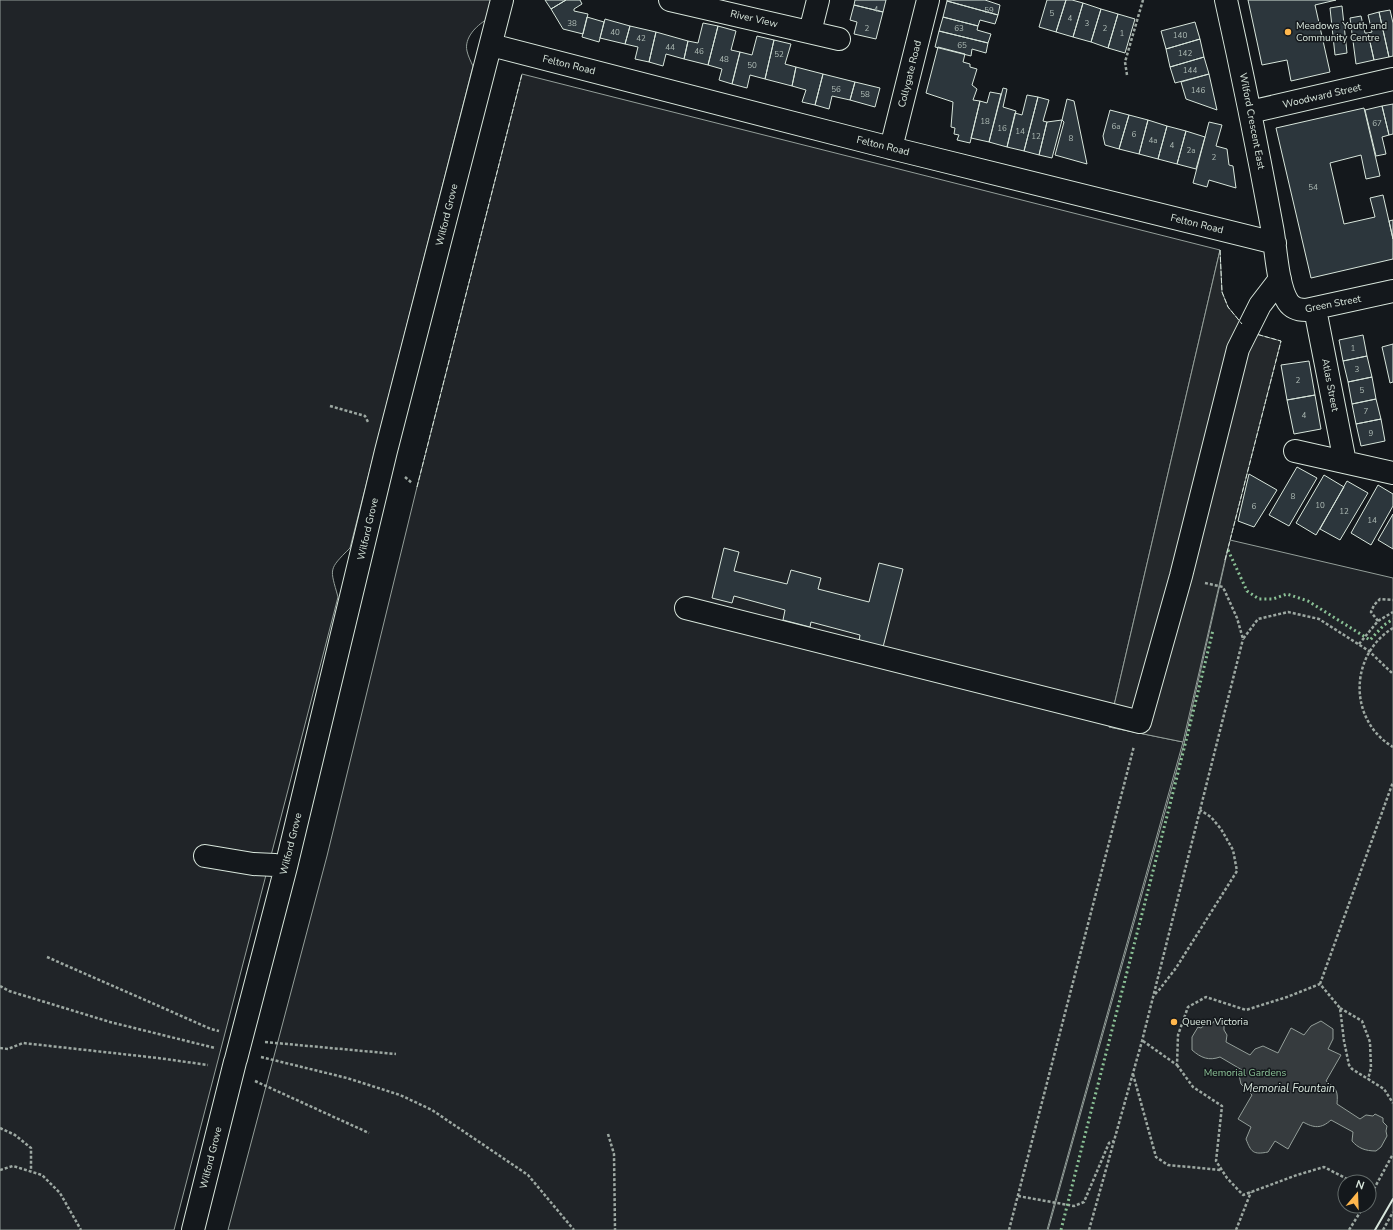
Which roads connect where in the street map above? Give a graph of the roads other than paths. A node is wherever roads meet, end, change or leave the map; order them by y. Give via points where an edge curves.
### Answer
1 (502, 0) edge
2 (670, 0) edge
3 (818, 0) edge
4 (928, 0) edge
5 (1226, 0) edge
6 (810, 32) junction
7 (839, 39) dead end
8 (491, 44) junction
9 (1393, 79) edge
10 (1250, 112) junction
11 (891, 148) junction
12 (1276, 243) junction
13 (1280, 279) junction
14 (1393, 291) edge
15 (1315, 309) junction
16 (1295, 451) dead end
17 (1345, 462) junction
18 (1393, 473) edge
19 (686, 608) dead end
20 (206, 856) dead end
21 (286, 867) junction
22 (193, 1230) edge

1 - 8 street, Wilford Grove
2 - 6 street, River View
3 - 6 street
4 - 11 street, Collygate Road
5 - 10 street, Wilford Crescent East
6 - 7 street, River View
8 - 11 street, Felton Road
8 - 21 street, Wilford Grove via 386,450
9 - 10 street, Woodward Street
10 - 12 street, Wilford Crescent East
11 - 12 street, Felton Road
12 - 13 street, Green Street
13 - 15 street, Green Street via 1288,302 1294,308
13 - 19 street via 1260,305 1238,349 1182,576 1140,722
14 - 15 street, Green Street
15 - 17 street, Atlas Street
16 - 17 street
17 - 18 street
20 - 21 street
21 - 22 street, Wilford Grove

